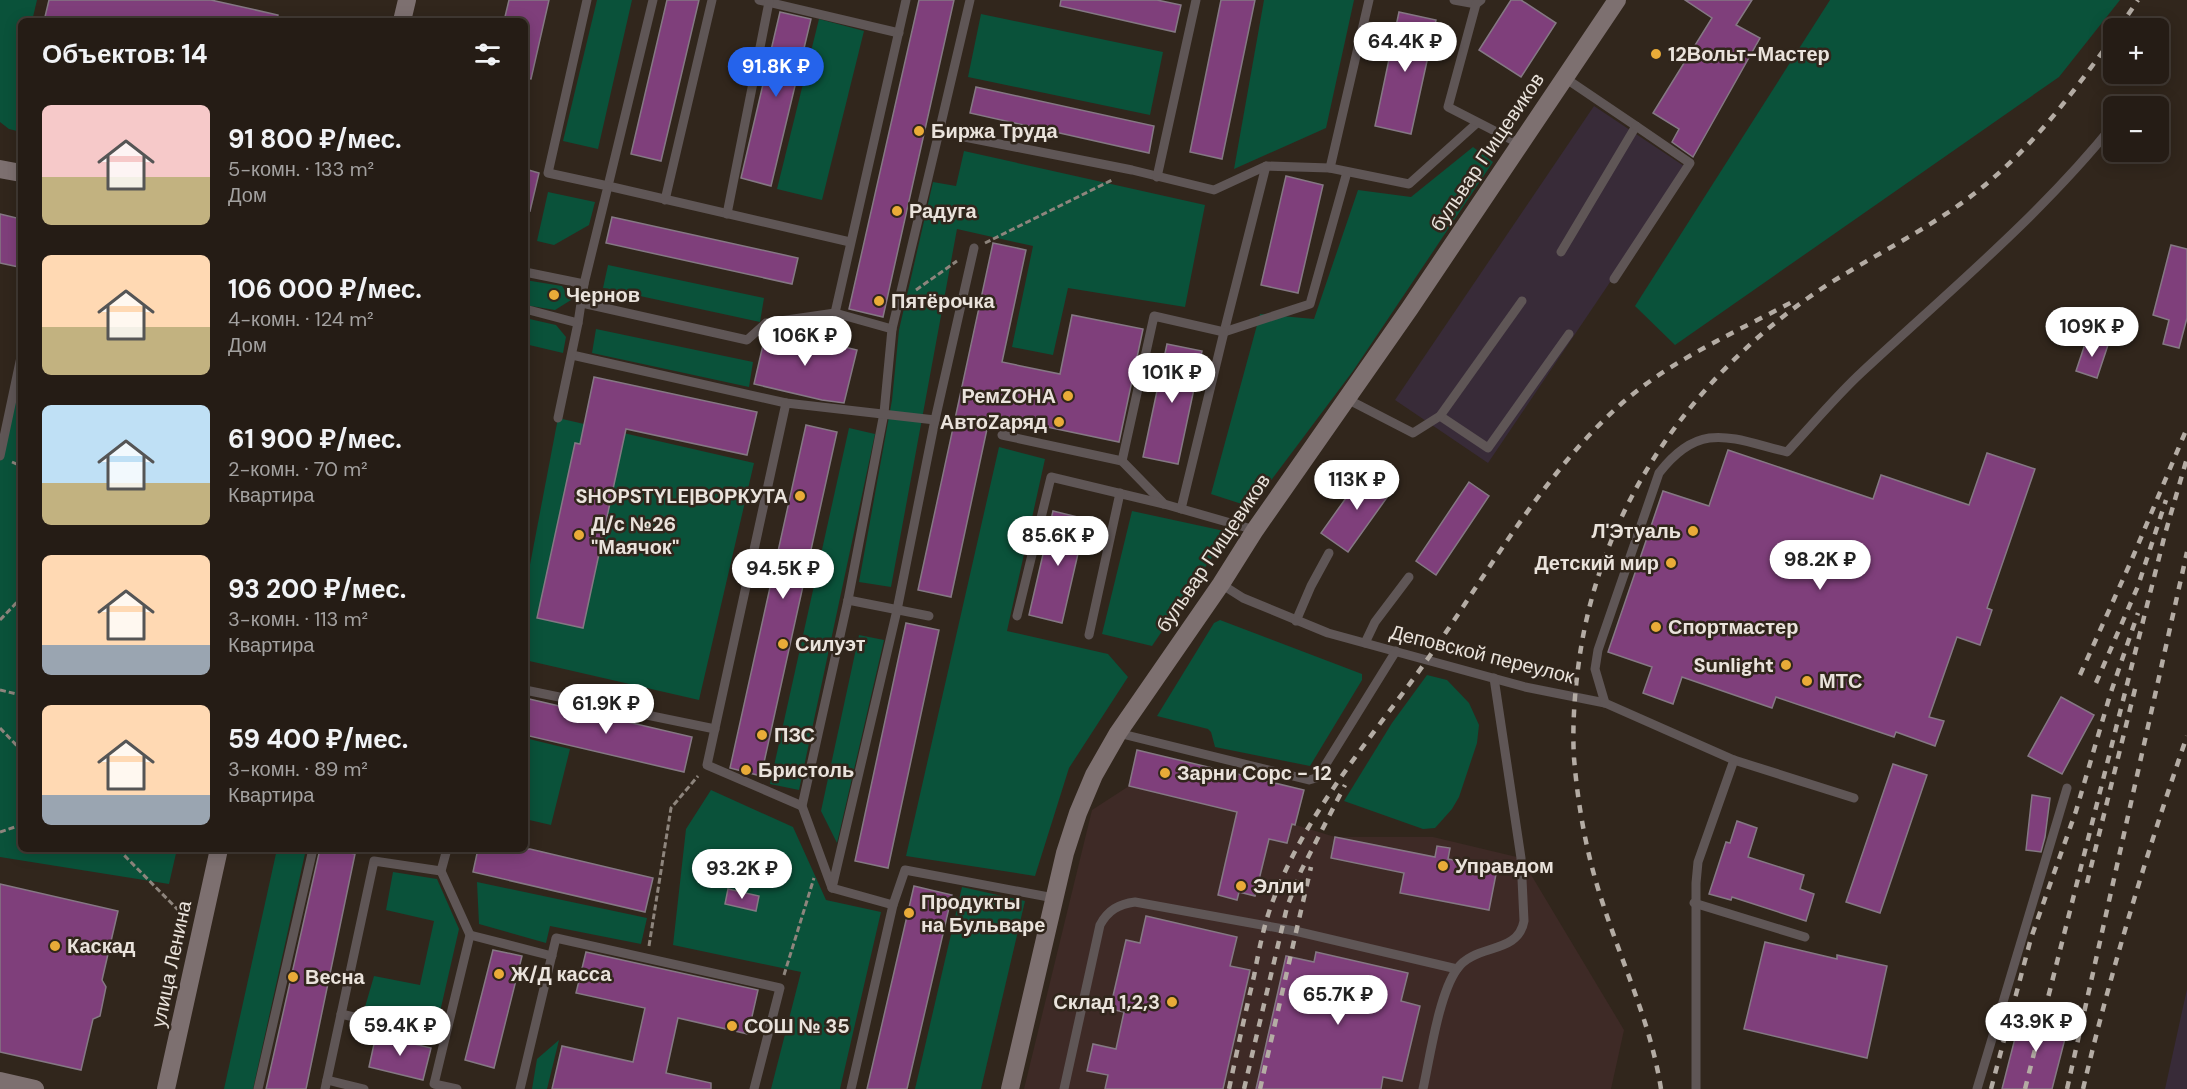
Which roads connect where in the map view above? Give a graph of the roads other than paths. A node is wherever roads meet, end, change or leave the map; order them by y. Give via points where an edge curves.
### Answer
1 (407, 0) edge
2 (588, 0) edge
3 (653, 0) edge
4 (712, 0) edge
5 (759, 0) edge
6 (906, 0) edge
7 (970, 0) edge
8 (1196, 0) edge
9 (1369, 0) edge
10 (1454, 0) edge
11 (1617, 0) edge
12 (1478, 2) edge
13 (770, 3) junction
14 (403, 18) edge
15 (899, 33) junction
16 (1565, 78) junction
17 (1477, 123) junction
18 (1636, 126) junction
19 (939, 132) junction
20 (2103, 137) edge
21 (1520, 144) junction
22 (1266, 166) junction
23 (1330, 168) junction
24 (0, 169) edge
25 (18, 172) edge
26 (1347, 172) junction
27 (1157, 177) junction
28 (608, 186) junction
29 (665, 200) junction
30 (727, 214) junction
31 (850, 242) junction
32 (974, 248) road end
33 (1561, 252) dead end
34 (528, 273) edge
35 (1614, 279) dead end
36 (584, 284) junction
37 (1522, 301) dead end
38 (582, 303) junction
39 (528, 310) edge
40 (835, 313) junction
41 (578, 323) junction
42 (892, 329) junction
43 (1224, 332) junction
44 (1569, 334) dead end
45 (572, 355) junction
46 (18, 371) edge
47 (1347, 399) junction
48 (786, 403) junction
49 (884, 413) junction
50 (1440, 416) junction
51 (558, 418) dead end
52 (935, 420) junction
53 (1002, 435) dead end
54 (0, 456) edge
55 (1122, 460) junction
56 (1120, 493) junction
57 (1164, 504) junction
58 (1181, 509) junction
59 (1255, 530) junction
60 (1329, 553) dead end
61 (1409, 577) dead end
62 (1221, 584) junction
63 (848, 600) junction
64 (897, 610) junction
65 (929, 616) dead end
66 (1017, 616) dead end
67 (1296, 621) junction
68 (1089, 635) dead end
69 (1365, 643) junction
70 (1396, 651) junction
71 (1494, 678) junction
72 (528, 691) edge
73 (1605, 704) junction
74 (715, 729) junction
75 (1118, 733) junction
76 (1734, 760) junction
77 (2067, 788) dead end
78 (1854, 798) dead end
79 (802, 806) junction
80 (218, 852) edge
81 (312, 852) edge
82 (446, 852) edge
83 (441, 871) junction
84 (832, 888) junction
85 (1054, 898) junction
86 (1694, 903) junction
87 (893, 905) junction
88 (470, 935) junction
89 (1804, 937) dead end
90 (552, 956) junction
91 (1457, 969) junction
92 (341, 1014) junction
93 (445, 1038) junction
94 (0, 1081) edge
95 (326, 1085) edge
96 (35, 1089) edge
97 (166, 1089) edge
98 (258, 1089) edge
99 (364, 1089) edge
100 (457, 1089) edge
101 (520, 1089) edge
102 (754, 1089) edge
103 (851, 1089) edge
104 (1010, 1089) edge
105 (1064, 1089) edge
106 (1423, 1089) edge
107 (1696, 1089) edge
108 (1977, 1089) edge

1 - 14 main road
2 - 28 lane via 548,173
3 - 28 lane
4 - 29 lane
5 - 13 lane
6 - 15 lane
7 - 19 lane
8 - 27 lane
9 - 23 lane
10 - 12 lane
11 - 16 main road, бульвар Пищевиков
12 - 17 lane via 1448,107
13 - 15 lane
13 - 30 lane
15 - 31 lane
16 - 18 lane
16 - 21 main road, бульвар Пищевиков
17 - 21 lane
17 - 26 lane via 1409,184
18 - 33 lane
18 - 35 lane via 1690,163
19 - 27 lane
19 - 42 lane
20 - 73 lane via 1982,262 1860,374 1787,452 1714,437 1687,445 1667,463 1659,473 1598,650 1595,669
21 - 47 main road, бульвар Пищевиков
22 - 23 lane
22 - 27 lane via 1214,190
22 - 43 lane
23 - 26 lane
24 - 25 main road
26 - 43 lane via 1310,304
28 - 29 lane
28 - 36 lane
29 - 30 lane
30 - 31 lane
31 - 40 lane
32 - 52 lane
34 - 36 lane
36 - 38 lane
37 - 50 lane
38 - 40 lane via 747,340 766,323
38 - 41 lane
39 - 41 lane
40 - 42 lane
41 - 45 lane
42 - 49 lane
43 - 55 lane via 1154,316
43 - 58 lane
44 - 50 lane via 1488,448
45 - 48 lane
45 - 51 lane
46 - 54 lane
47 - 50 lane via 1413,433
47 - 59 main road, бульвар Пищевиков
48 - 49 lane
48 - 74 lane
49 - 52 lane
49 - 63 lane
52 - 64 lane
53 - 55 lane
55 - 57 lane
56 - 57 lane
56 - 66 lane via 1051,477
56 - 68 lane
57 - 58 lane
58 - 59 lane
59 - 62 main road, бульвар Пищевиков
60 - 67 lane
61 - 69 lane via 1375,622
62 - 67 lane, Деповской переулок
62 - 75 main road, бульвар Пищевиков
63 - 64 lane
63 - 79 lane
64 - 65 lane
64 - 84 lane
67 - 69 lane, Деповской переулок
69 - 70 lane, Деповской переулок
70 - 71 lane, Деповской переулок
70 - 75 lane via 1316,778 1309,780
71 - 73 lane, Деповской переулок
71 - 91 lane via 1521,858 1523,930 1509,944 1476,953
72 - 74 lane
73 - 76 lane, Деповской переулок
74 - 79 lane via 707,765
75 - 85 main road, бульвар Пищевиков via 1078,813
76 - 78 lane, Деповской переулок
76 - 86 lane via 1698,862
77 - 108 lane
79 - 84 lane
80 - 97 main road, улица Ленина
81 - 98 lane
82 - 83 lane
83 - 88 lane
83 - 92 lane via 374,861
84 - 87 lane
85 - 87 lane via 905,870
85 - 104 main road, бульвар Пищевиков
86 - 89 lane
86 - 107 lane
87 - 103 lane
88 - 90 lane
88 - 93 lane
90 - 101 lane
90 - 102 lane via 556,938 780,988
91 - 105 lane via 1296,931 1125,903 1100,925
91 - 106 lane via 1446,991
92 - 93 lane
92 - 95 lane
93 - 100 lane via 434,1084
94 - 96 main road
95 - 99 lane

